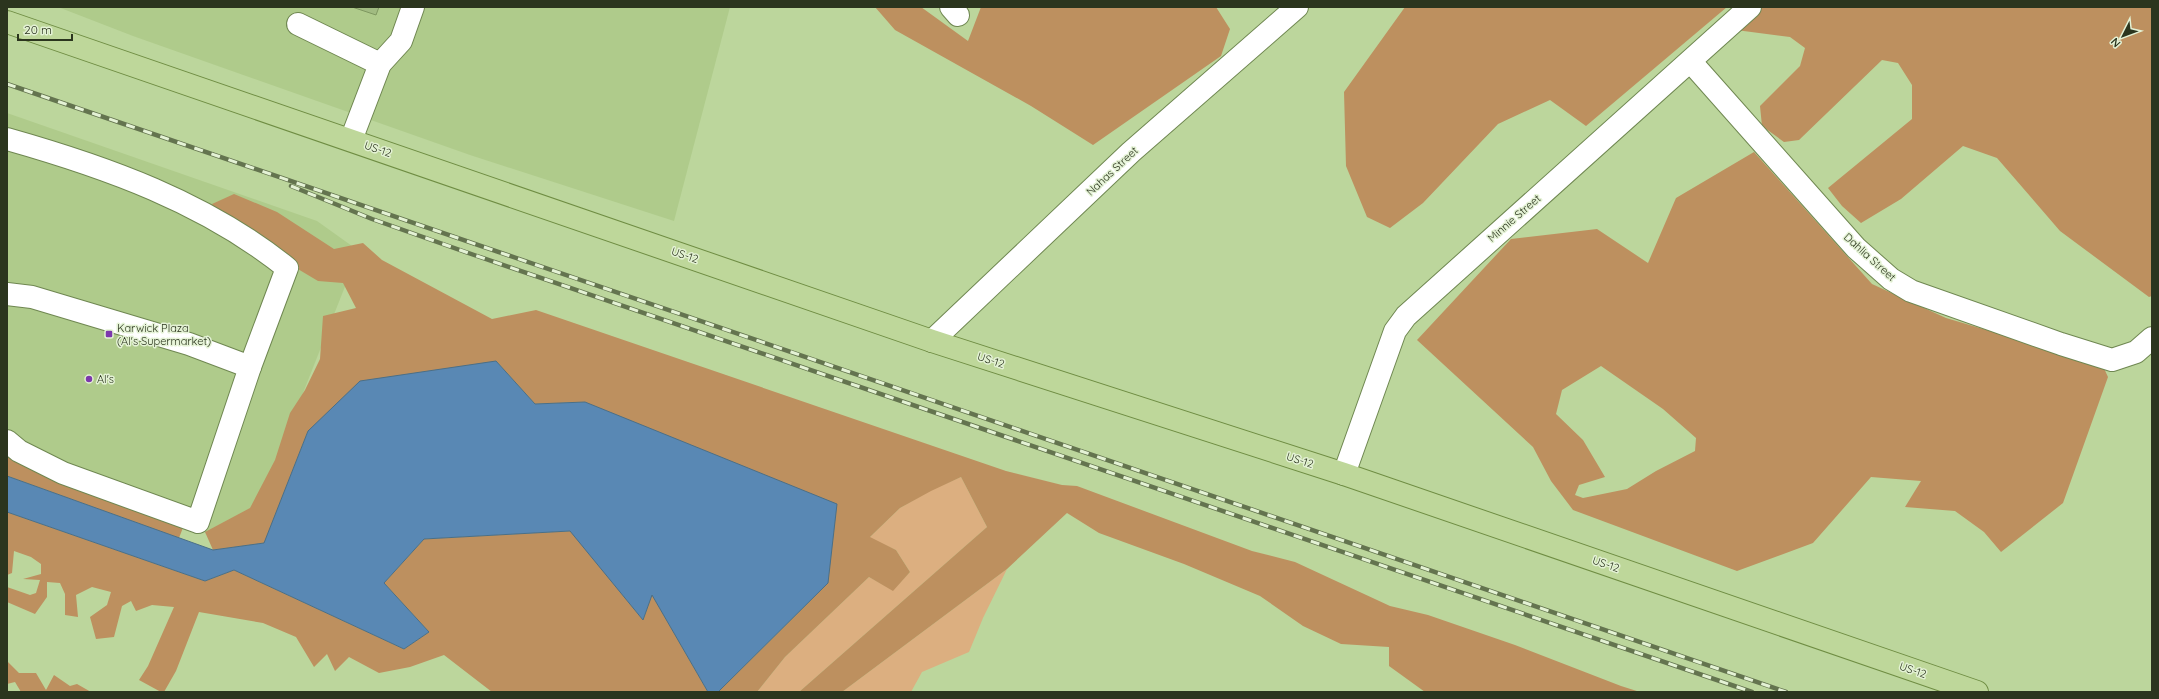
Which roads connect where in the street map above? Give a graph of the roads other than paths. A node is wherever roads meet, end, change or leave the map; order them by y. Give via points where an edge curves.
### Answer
1 (413, 7) edge
2 (1297, 7) edge
3 (1750, 7) edge
4 (7, 22) edge
5 (298, 24) dead end
6 (1691, 62) junction
7 (380, 64) junction
8 (7, 139) edge
9 (352, 140) junction
10 (7, 294) edge
11 (2152, 338) edge
12 (932, 341) junction
13 (250, 367) junction
14 (7, 441) edge
15 (1344, 474) junction
16 (1977, 692) edge

1 - 7 street via 401,41
2 - 12 street, Nahas Street via 1132,152
3 - 6 street, Minnie Street
4 - 9 main road, US-12
5 - 7 street
6 - 11 street, Dahlia Street via 1856,248 1891,279 1923,296 2112,360 2136,352
6 - 15 street, Minnie Street via 1406,316 1395,331
7 - 9 street
8 - 13 street via 127,177 171,196 209,215 287,268
9 - 12 main road, US-12
10 - 13 street via 32,297 189,344
12 - 15 main road, US-12
13 - 14 street via 198,522 63,473 19,451
15 - 16 main road, US-12

